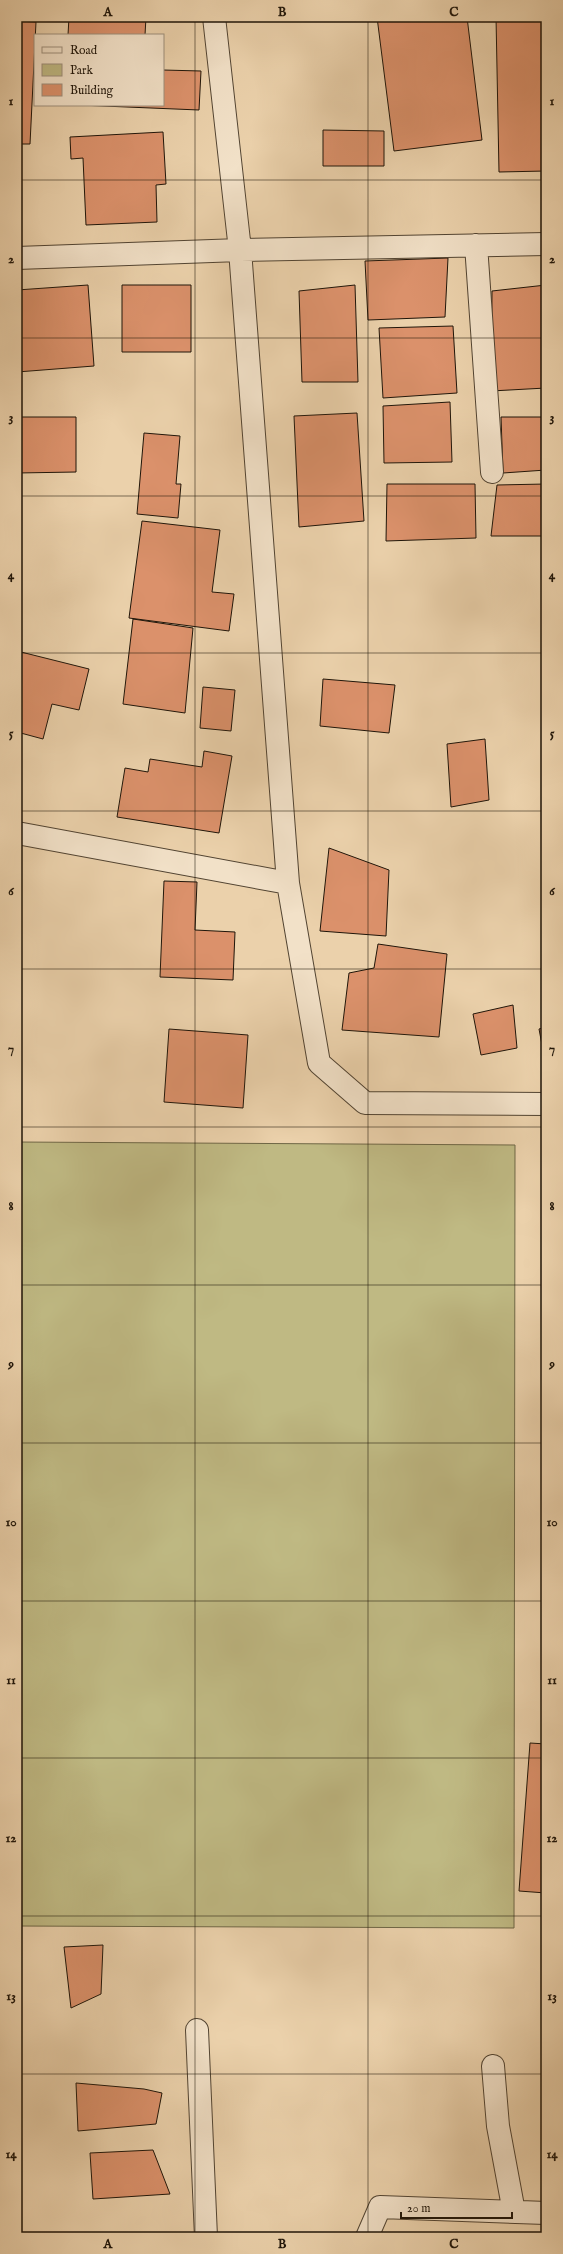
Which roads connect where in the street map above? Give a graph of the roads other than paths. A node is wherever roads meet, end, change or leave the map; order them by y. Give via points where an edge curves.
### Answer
1 (214, 17) edge
2 (546, 244) edge
3 (476, 245) junction
4 (240, 250) junction
5 (17, 258) edge
6 (492, 472) dead end
7 (17, 833) edge
8 (288, 883) junction
9 (546, 1104) edge
10 (197, 2030) dead end
11 (493, 2066) dead end
12 (514, 2212) junction
13 (546, 2213) edge
14 (206, 2237) edge
15 (367, 2237) edge

1 - 4 street
2 - 3 street
3 - 4 street
3 - 6 street
4 - 5 street
4 - 8 street
7 - 8 street
8 - 9 street via 319,1063 353,1093 365,1103
10 - 14 street
11 - 12 street via 498,2126
12 - 13 street
12 - 15 street via 380,2207

